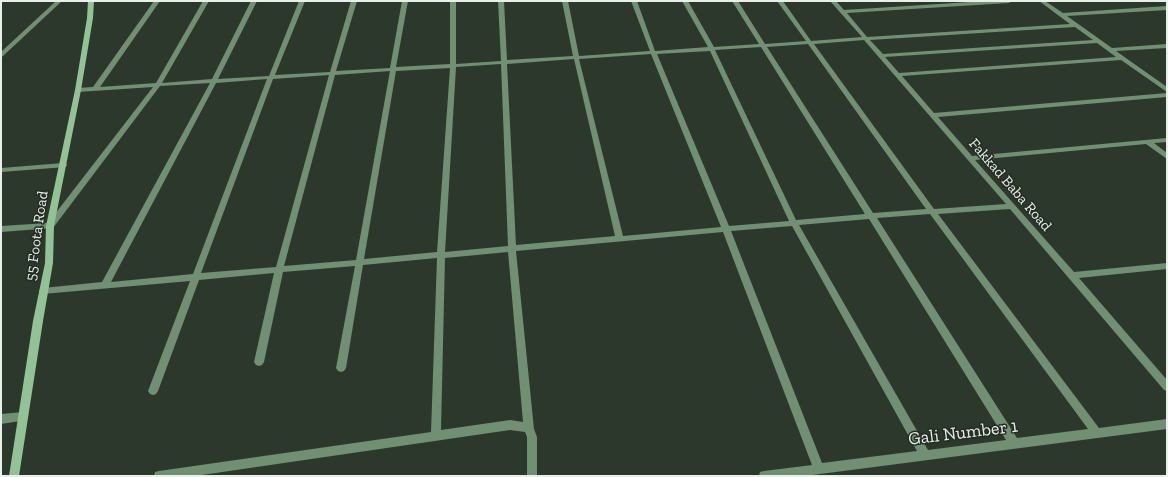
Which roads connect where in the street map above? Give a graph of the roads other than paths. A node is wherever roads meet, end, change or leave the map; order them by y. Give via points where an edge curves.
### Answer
1 (59, 1) edge
2 (91, 1) edge
3 (157, 1) edge
4 (206, 1) edge
5 (254, 1) edge
6 (302, 1) edge
7 (354, 1) edge
8 (405, 1) edge
9 (453, 1) edge
10 (501, 1) edge
11 (565, 1) edge
12 (634, 1) edge
13 (685, 1) edge
14 (735, 1) edge
15 (780, 1) edge
16 (833, 1) edge
17 (1009, 1) edge
18 (1042, 1) edge
19 (1167, 8) edge
20 (842, 12) junction
21 (1061, 15) junction
22 (1076, 25) junction
23 (866, 38) junction
24 (1098, 41) junction
25 (811, 42) junction
26 (763, 45) junction
27 (1167, 46) edge
28 (712, 49) junction
29 (1111, 50) junction
30 (653, 52) junction
31 (1, 55) edge
32 (881, 56) junction
33 (576, 57) junction
34 (1122, 58) junction
35 (503, 62) junction
36 (453, 66) junction
37 (393, 70) junction
38 (332, 73) junction
39 (898, 75) junction
40 (270, 78) junction
41 (214, 81) junction
42 (1167, 81) edge
43 (1156, 82) junction
44 (158, 85) junction
45 (95, 89) junction
46 (78, 90) junction
47 (1167, 90) edge
48 (1167, 95) edge
49 (932, 115) junction
50 (1167, 140) edge
51 (1147, 142) junction
52 (1167, 157) edge
53 (970, 158) junction
54 (63, 165) junction
55 (1, 170) edge
56 (1012, 206) junction
57 (932, 212) junction
58 (871, 216) junction
59 (794, 223) junction
60 (50, 226) junction
61 (1, 229) edge
62 (726, 230) junction
63 (620, 239) junction
64 (512, 248) junction
65 (441, 255) junction
66 (360, 262) junction
67 (1167, 266) edge
68 (279, 270) junction
69 (1072, 275) junction
70 (197, 277) junction
71 (104, 286) junction
72 (43, 291) junction
73 (259, 362) dead end
74 (341, 368) dead end
75 (1167, 386) edge
76 (153, 391) dead end
77 (23, 417) junction
78 (1, 419) edge
79 (1167, 424) edge
80 (529, 429) junction
81 (1097, 433) junction
82 (436, 436) junction
83 (1015, 444) junction
84 (925, 455) junction
85 (819, 469) junction
86 (14, 476) edge
87 (159, 476) edge
88 (532, 476) edge
89 (764, 476) edge

1 - 31 street
2 - 46 street, 55 Foota Road
3 - 45 street
4 - 44 street
5 - 41 street
6 - 40 street
7 - 38 street
8 - 37 street
9 - 36 street
10 - 35 street
11 - 33 street
12 - 30 street
13 - 28 street
14 - 26 street
15 - 25 street
16 - 20 street, Fakkad Baba Road
17 - 20 street
18 - 21 street
19 - 21 street
20 - 23 street, Fakkad Baba Road
21 - 22 street
22 - 23 street
22 - 24 street
23 - 25 street
23 - 32 street, Fakkad Baba Road
24 - 29 street
24 - 32 street
25 - 26 street
25 - 57 street
26 - 28 street
26 - 58 street
27 - 29 street
28 - 30 street
28 - 59 street
29 - 34 street
30 - 33 street
30 - 62 street
32 - 39 street, Fakkad Baba Road
33 - 35 street
33 - 63 street
34 - 39 street
34 - 43 street
35 - 36 street
35 - 64 street
36 - 37 street
36 - 65 street
37 - 38 street
37 - 66 street
38 - 40 street
38 - 68 street
39 - 49 street, Fakkad Baba Road
40 - 41 street
40 - 70 street
41 - 44 street
41 - 71 street
42 - 43 street
43 - 47 street
44 - 45 street
44 - 60 street
45 - 46 street
46 - 54 street, 55 Foota Road
48 - 49 street
49 - 53 street, Fakkad Baba Road
50 - 51 street
51 - 52 street
51 - 53 street
53 - 56 street, Fakkad Baba Road
54 - 55 street
54 - 60 street, 55 Foota Road
56 - 57 street
56 - 69 street, Fakkad Baba Road
57 - 58 street
57 - 81 street
58 - 59 street
58 - 83 street
59 - 62 street
59 - 84 street
60 - 61 street
60 - 72 street, 55 Foota Road
62 - 63 street
62 - 85 street
63 - 64 street
64 - 65 street
64 - 80 street
65 - 66 street
65 - 82 street
66 - 68 street
66 - 74 street
67 - 69 street
68 - 70 street
68 - 73 street
69 - 75 street, Fakkad Baba Road
70 - 71 street
70 - 76 street
71 - 72 street
72 - 77 street, 55 Foota Road
77 - 78 street
77 - 86 street, 55 Foota Road
79 - 81 street, Gali Number 1
80 - 82 street via 510,425
80 - 88 street via 532,437
81 - 83 street, Gali Number 1
82 - 87 street
83 - 84 street, Gali Number 1
84 - 85 street, Gali Number 1
85 - 89 street, Gali Number 1

